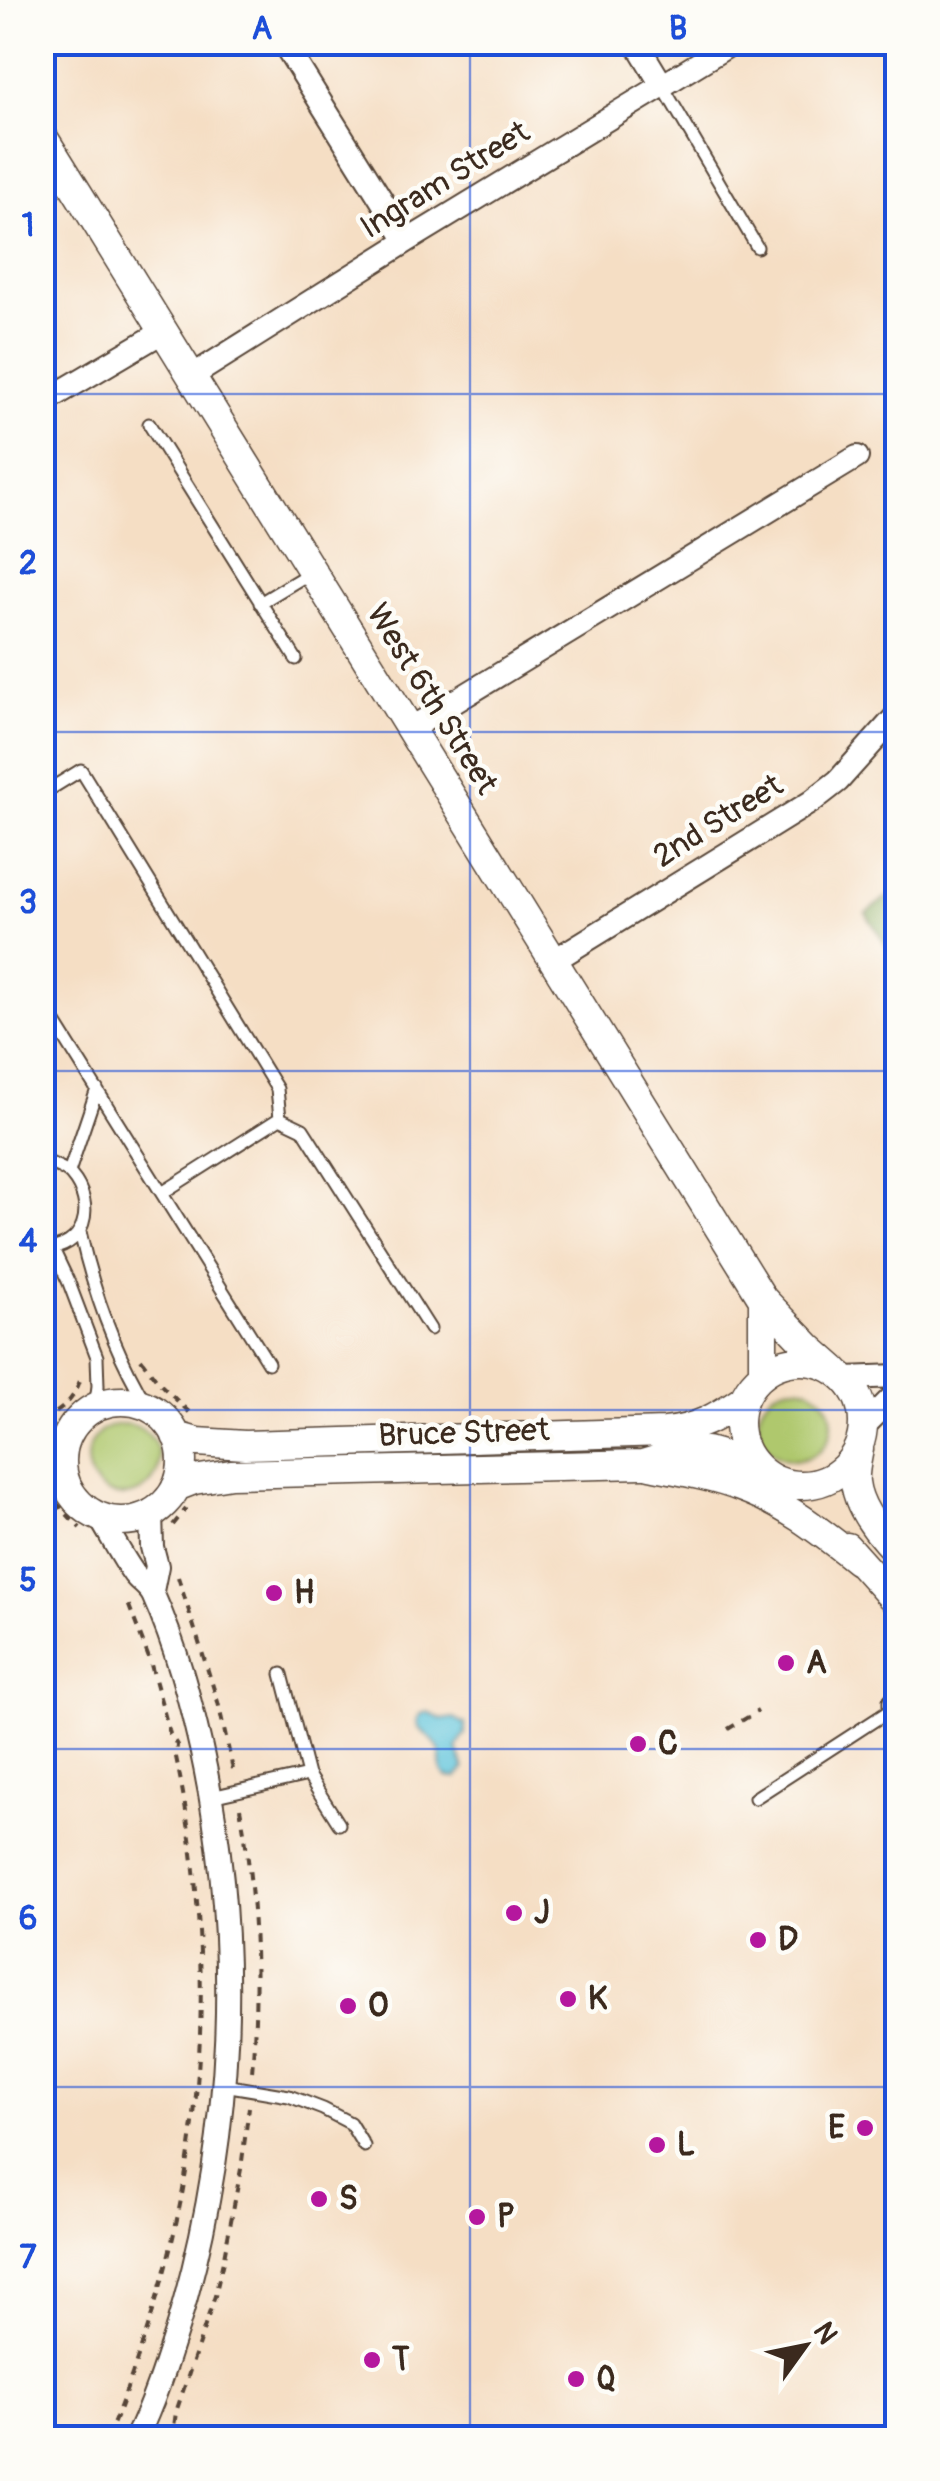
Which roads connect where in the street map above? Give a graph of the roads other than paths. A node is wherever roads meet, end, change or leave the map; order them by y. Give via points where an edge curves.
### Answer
1 (283, 42) edge
2 (636, 42) edge
3 (734, 42) edge
4 (662, 86) junction
5 (44, 140) edge
6 (407, 241) junction
7 (757, 247) dead end
8 (164, 331) junction
9 (192, 376) junction
10 (42, 402) edge
11 (149, 424) dead end
12 (857, 457) dead end
13 (312, 571) junction
14 (260, 603) junction
15 (296, 659) dead end
16 (898, 714) edge
17 (410, 729) junction
18 (42, 794) edge
19 (553, 961) junction
20 (42, 1002) edge
21 (97, 1089) junction
22 (280, 1118) junction
23 (42, 1168) edge
24 (69, 1172) junction
25 (162, 1193) junction
26 (80, 1232) junction
27 (48, 1249) edge
28 (763, 1299) junction
29 (430, 1330) dead end
30 (268, 1364) dead end
31 (763, 1372) junction
32 (840, 1374) junction
33 (898, 1376) edge
34 (898, 1392) edge
35 (743, 1399) junction
36 (148, 1407) junction
37 (84, 1417) junction
38 (187, 1428) junction
39 (861, 1437) junction
40 (42, 1440) edge
41 (644, 1464) junction
42 (754, 1464) junction
43 (42, 1476) edge
44 (778, 1480) junction
45 (56, 1493) edge
46 (184, 1496) junction
47 (160, 1524) junction
48 (92, 1525) junction
49 (898, 1553) edge
50 (858, 1561) junction
51 (152, 1590) junction
52 (898, 1604) edge
53 (282, 1674) dead end
54 (898, 1694) edge
55 (893, 1712) edge
56 (308, 1775) junction
57 (211, 1798) junction
58 (755, 1798) dead end
59 (339, 1824) dead end
60 (224, 2085) junction
61 (364, 2146) dead end
62 (136, 2438) edge

1 - 6 street
2 - 4 street
3 - 4 street, Ingram Street
4 - 6 street, Ingram Street
4 - 7 lane
5 - 8 street, West 6th Street
6 - 9 street, Ingram Street
8 - 9 street, West 6th Street
8 - 10 street
9 - 13 street, West 6th Street
11 - 14 lane
12 - 17 street
13 - 14 lane
13 - 17 street, West 6th Street
14 - 15 lane
16 - 19 street, 2nd Street via 811,802
17 - 19 street, West 6th Street
18 - 22 lane via 80,770 277,1089
19 - 28 street, West 6th Street
20 - 21 lane
21 - 24 lane
21 - 25 lane
22 - 25 lane
22 - 29 lane via 303,1128
23 - 24 lane via 50,1163
24 - 26 lane via 86,1212
25 - 30 lane
26 - 27 lane
26 - 36 lane via 118,1350
27 - 37 lane via 69,1283 96,1357 98,1386
28 - 31 street
28 - 32 street, West 6th Street
31 - 32 street via 798,1360
31 - 35 street
32 - 33 street
32 - 39 street via 862,1408
34 - 39 street
35 - 38 street, Bruce Street via 703,1424 665,1432 246,1445 197,1442
35 - 42 street via 740,1433
36 - 37 street via 108,1403
36 - 38 street
37 - 40 street
37 - 45 street via 63,1452
38 - 46 street
39 - 44 street via 839,1473 809,1485
39 - 49 street via 858,1494
41 - 42 street, Bruce Street via 707,1451
41 - 46 street, Bruce Street via 231,1474 194,1480
41 - 50 street via 766,1498
42 - 44 street
43 - 45 street
44 - 50 street via 820,1515
45 - 48 street via 88,1510
46 - 47 street via 169,1498
47 - 48 street
47 - 51 street via 152,1547
48 - 51 street
50 - 52 street
51 - 57 street via 186,1684
53 - 56 lane
54 - 55 lane via 889,1701
55 - 58 lane
56 - 57 lane
56 - 59 lane
57 - 60 street via 227,1944
60 - 61 lane via 323,2109 350,2123
60 - 62 street via 195,2268

